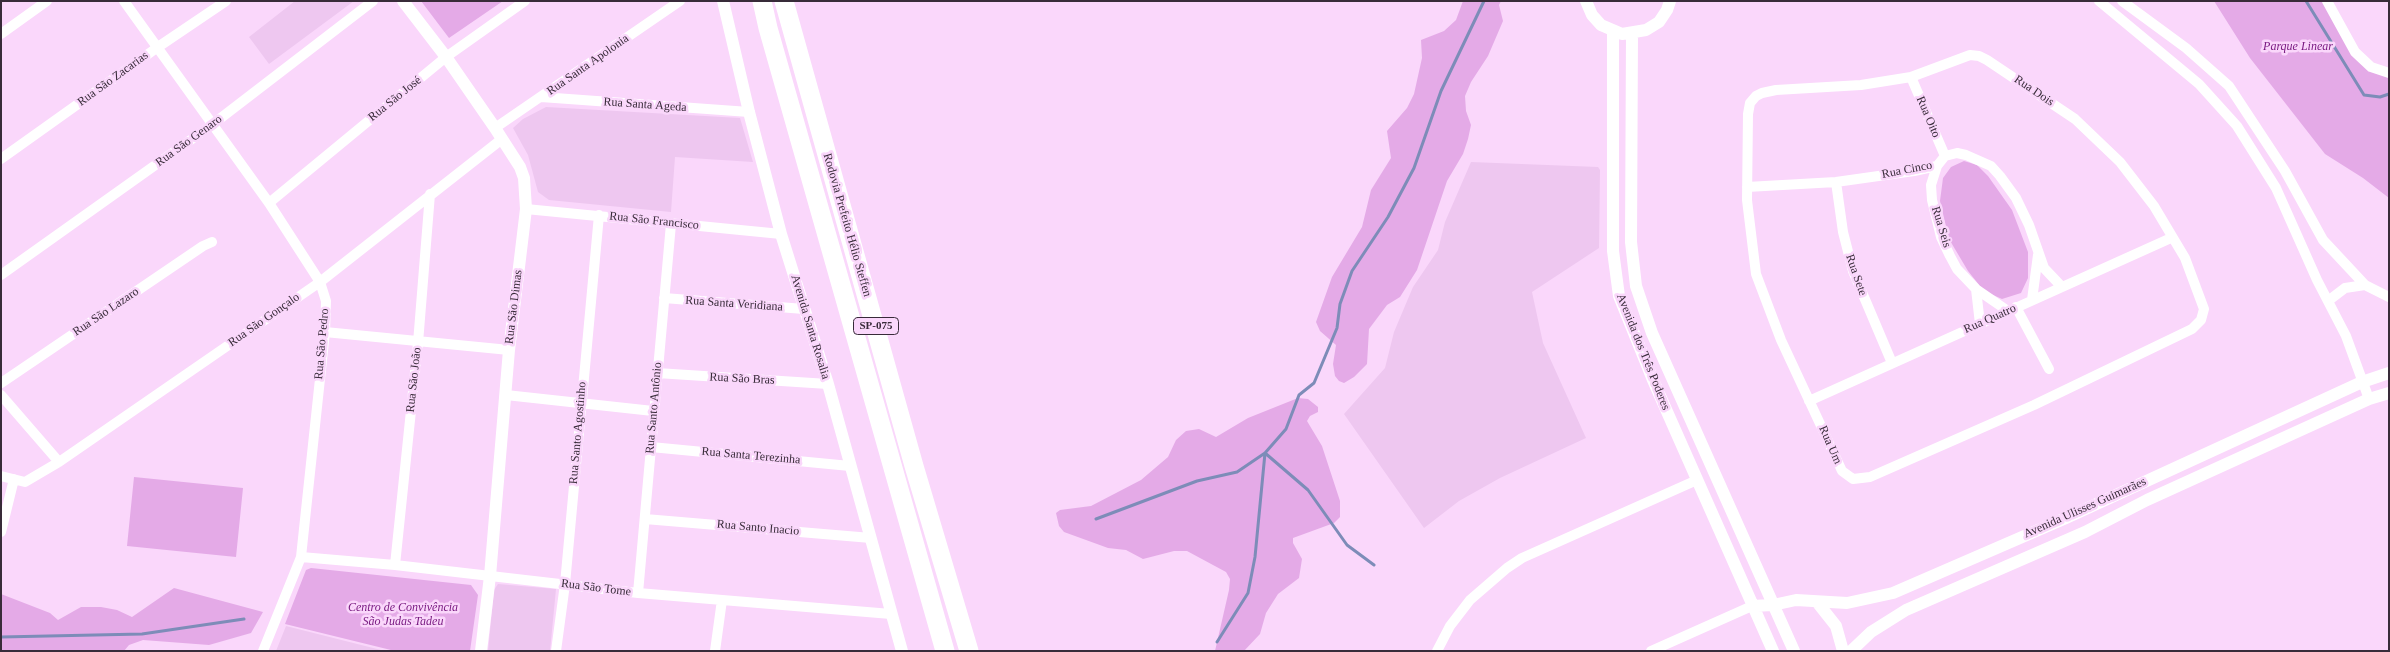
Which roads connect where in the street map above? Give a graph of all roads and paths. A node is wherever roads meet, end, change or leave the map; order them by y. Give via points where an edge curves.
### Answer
1 (47, 1) edge
2 (124, 1) edge
3 (372, 1) edge
4 (403, 1) edge
5 (525, 1) edge
6 (680, 1) edge
7 (723, 1) edge
8 (762, 1) edge
9 (784, 1) edge
10 (1586, 1) edge
11 (1670, 1) edge
12 (2099, 1) edge
13 (2122, 1) edge
14 (2327, 1) edge
15 (225, 2) edge
16 (1613, 32) junction
17 (1, 34) edge
18 (1632, 34) junction
19 (158, 46) junction
20 (446, 57) junction
21 (2389, 73) edge
22 (1910, 77) junction
23 (1756, 96) joint
24 (541, 97) junction
25 (749, 112) junction
26 (213, 124) junction
27 (498, 134) junction
28 (1945, 156) junction
29 (1, 159) edge
30 (1937, 166) junction
31 (1914, 171) junction
32 (1836, 182) junction
33 (1931, 184) junction
34 (1748, 186) junction
35 (430, 194) junction
36 (269, 202) junction
37 (526, 208) junction
38 (599, 215) junction
39 (671, 224) junction
40 (781, 234) junction
41 (2171, 238) junction
42 (212, 242) dead end
43 (2038, 252) junction
44 (1, 275) edge
45 (320, 282) junction
46 (2366, 285) junction
47 (2062, 287) junction
48 (1976, 289) junction
49 (2389, 297) edge
50 (664, 298) junction
51 (2032, 300) junction
52 (2328, 301) junction
53 (804, 309) junction
54 (2012, 309) junction
55 (2201, 320) joint
56 (1980, 324) junction
57 (324, 332) junction
58 (418, 343) junction
59 (509, 350) junction
60 (1892, 363) junction
61 (2049, 369) dead end
62 (2389, 373) edge
63 (657, 374) junction
64 (2362, 382) junction
65 (1, 383) edge
66 (828, 384) junction
67 (2389, 393) edge
68 (1, 395) edge
69 (506, 395) junction
70 (2369, 399) junction
71 (1809, 401) junction
72 (580, 402) junction
73 (653, 411) junction
74 (651, 447) junction
75 (60, 462) junction
76 (850, 466) junction
77 (1, 476) edge
78 (14, 479) junction
79 (1697, 480) junction
80 (645, 519) junction
81 (1, 532) edge
82 (871, 538) junction
83 (301, 557) junction
84 (395, 565) junction
85 (490, 576) junction
86 (565, 584) junction
87 (638, 593) junction
88 (722, 600) junction
89 (1816, 602) junction
90 (1773, 605) junction
91 (1752, 606) junction
92 (891, 614) junction
93 (263, 651) edge
94 (481, 651) edge
95 (556, 651) edge
96 (715, 651) edge
97 (902, 651) edge
98 (945, 651) edge
99 (969, 651) edge
100 (1438, 651) edge
101 (1651, 651) edge
102 (1773, 651) edge
103 (1794, 651) edge
104 (1843, 651) edge
105 (1851, 651) edge

1 - 17 street
2 - 19 street, Rua São Pedro
3 - 26 street, Rua São Genaro
4 - 20 street, Rua São Dimas
5 - 20 street, Rua São José
6 - 24 street, Rua Santa Apolonia
7 - 25 street, Avenida Santa Rosalia
8 - 98 highway, Rodovia Prefeito Hélio Steffen / SP-075
9 - 99 highway, Rodovia Prefeito Hélio Steffen / SP-075
10 - 16 street via 1592,15
11 - 18 street via 1658,22
12 - 52 street via 2199,84 2237,126 2276,188
13 - 46 street via 2186,48 2229,86 2286,171 2322,240
14 - 21 street via 2355,52 2371,67
15 - 19 street, Rua São Zacarias
16 - 18 street
16 - 79 street, Avenida dos Três Poderes via 1615,276 1626,318
18 - 90 street, Avenida dos Três Poderes via 1631,242 1636,286 1652,333
19 - 26 street, Rua São Pedro
19 - 29 street, Rua São Zacarias
20 - 27 street, Rua São Dimas
20 - 36 street, Rua São José
22 - 23 street, Rua Dois via 1861,85 1776,90
22 - 28 street, Rua Oito
22 - 41 street, Rua Dois via 1970,55 1987,60 2075,119 2120,162 2154,206
23 - 34 street, Rua Um via 1750,103 1748,114
24 - 25 street, Rua Santa Ageda
24 - 27 street, Rua Santa Apolonia
25 - 40 street, Avenida Santa Rosalia
26 - 36 street, Rua São Pedro
26 - 44 street, Rua São Genaro
27 - 35 street, Rua São Gonçalo
27 - 37 street, Rua São Dimas via 520,167
28 - 30 street, Rua Cinco
28 - 43 street, Rua Cinco via 1957,153 1991,166 2016,198
30 - 31 street, Rua Cinco
30 - 33 street, Rua Seis
31 - 32 street, Rua Cinco
31 - 33 street
32 - 34 street, Rua Cinco
32 - 60 street, Rua Sete via 1843,232 1853,271
33 - 48 street, Rua Seis via 1941,237 1957,269
34 - 71 street, Rua Um via 1751,244 1761,292
35 - 45 street, Rua São Gonçalo
35 - 58 street, Rua São João
36 - 45 street, Rua São Pedro
37 - 38 street, Rua São Francisco
37 - 59 street, Rua São Dimas
38 - 39 street, Rua São Francisco
38 - 72 street, Rua Santo Agostinho
39 - 40 street, Rua São Francisco
39 - 50 street, Rua Santo Antônio
40 - 53 street, Avenida Santa Rosalia
41 - 47 street, Rua Quatro
41 - 55 street, Rua Dois via 2185,258 2204,309
42 - 65 street, Rua São Lazaro
43 - 47 street, Rua Cinco via 2044,268
43 - 51 street, Rua Cinco
45 - 57 street, Rua São Pedro via 326,301
45 - 75 street, Rua São Gonçalo
46 - 49 street
46 - 52 street via 2344,288
47 - 51 street, Rua Quatro
48 - 54 street, Rua Seis
48 - 56 street
50 - 53 street, Rua Santa Veridiana
50 - 63 street, Rua Santo Antônio
51 - 54 street, Rua Quatro
52 - 64 street via 2346,336
53 - 66 street, Avenida Santa Rosalia
54 - 56 street, Rua Quatro
54 - 61 street
55 - 71 street, Rua Um via 2192,329 2041,402 1864,479 1853,479 1842,471
56 - 60 street, Rua Quatro
57 - 58 street
57 - 83 street, Rua São Pedro
58 - 59 street
58 - 84 street, Rua São João
59 - 69 street, Rua São Dimas
60 - 71 street, Rua Quatro
62 - 64 street, Avenida Ulisses Guimarães
63 - 66 street, Rua São Bras
63 - 73 street, Rua Santo Antônio
64 - 70 street
64 - 89 street, Avenida Ulisses Guimarães via 2066,518 1893,593 1847,603
66 - 76 street, Avenida Santa Rosalia
67 - 70 street, Avenida Ulisses Guimarães
68 - 75 street
69 - 72 street
69 - 85 street, Rua São Dimas
70 - 105 street, Avenida Ulisses Guimarães via 2147,500 2085,532 1906,610 1870,632
72 - 73 street
72 - 86 street, Rua Santo Agostinho
73 - 74 street, Rua Santo Antônio
74 - 76 street, Rua Santa Terezinha
74 - 80 street, Rua Santo Antônio
75 - 78 street, Rua São Gonçalo via 25,482
76 - 82 street, Avenida Santa Rosalia
77 - 78 street
78 - 81 street
79 - 91 street, Avenida dos Três Poderes
79 - 100 street via 1522,558 1470,600 1450,626
80 - 82 street, Rua Santo Inacio
80 - 87 street, Rua Santo Antônio
82 - 92 street, Avenida Santa Rosalia
83 - 84 street, Rua São Tome
83 - 93 street, Rua São Pedro
84 - 85 street, Rua São Tome
85 - 86 street, Rua São Tome
85 - 94 street, Rua São Dimas
86 - 87 street, Rua São Tome
86 - 95 street, Rua Santo Agostinho
87 - 88 street, Rua São Tome
88 - 92 street, Rua São Tome
88 - 96 street
89 - 90 street, Avenida Ulisses Guimarães via 1796,600
89 - 104 street via 1836,626
90 - 91 street, Avenida Ulisses Guimarães
90 - 103 street, Avenida dos Três Poderes
91 - 101 street
91 - 102 street, Avenida dos Três Poderes
92 - 97 street, Avenida Santa Rosalia

